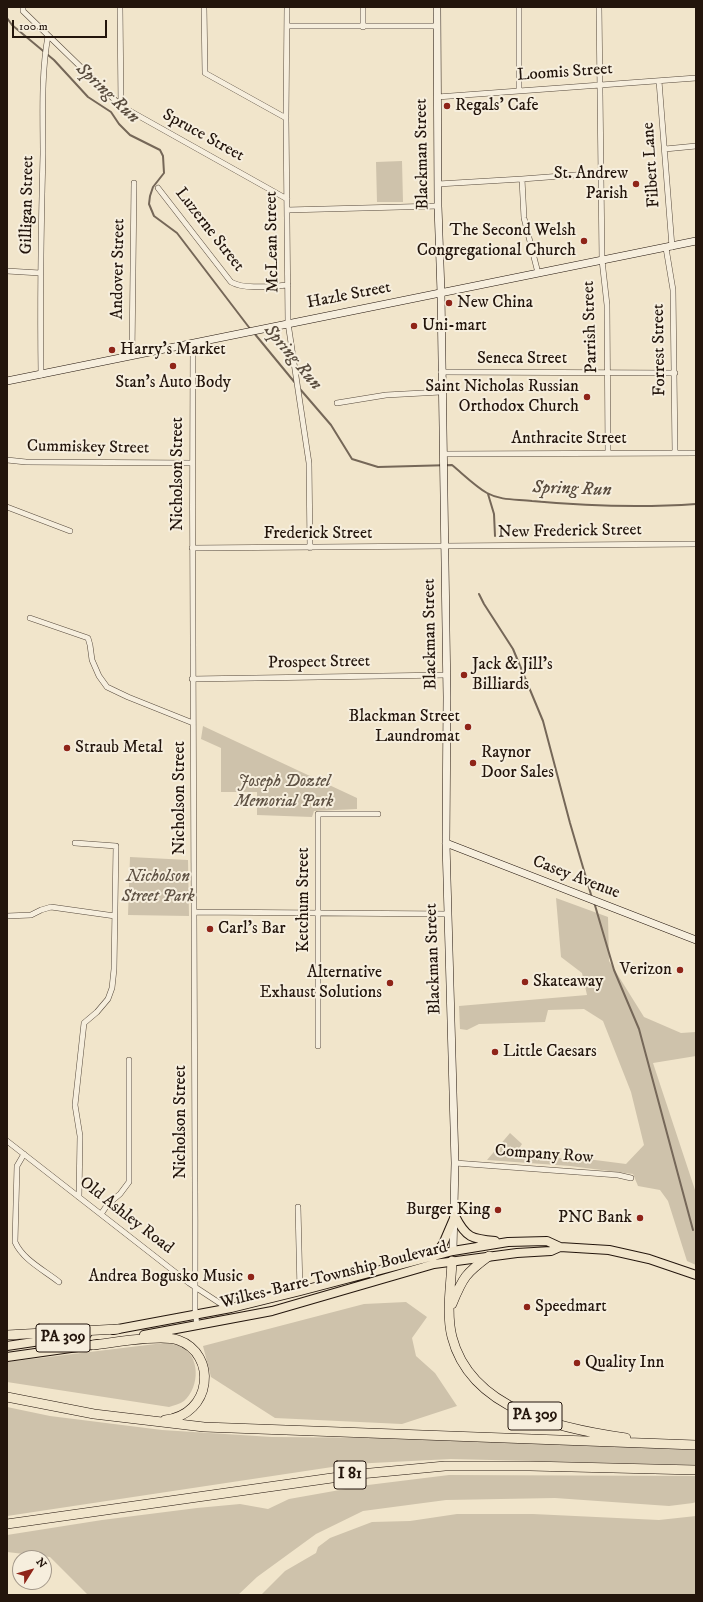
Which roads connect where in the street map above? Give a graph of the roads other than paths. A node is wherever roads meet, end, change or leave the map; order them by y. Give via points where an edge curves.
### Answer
1 (120, 7) edge
2 (204, 7) edge
3 (287, 7) edge
4 (363, 7) edge
5 (437, 7) edge
6 (519, 7) edge
7 (599, 7) edge
8 (23, 9) edge
9 (287, 26) junction
10 (437, 26) junction
11 (363, 27) junction
12 (48, 36) junction
13 (696, 78) edge
14 (660, 81) junction
15 (600, 86) junction
16 (519, 90) junction
17 (437, 97) junction
18 (121, 106) junction
19 (286, 118) junction
20 (696, 146) edge
21 (665, 149) junction
22 (601, 173) junction
23 (522, 180) junction
24 (134, 183) dead end
25 (438, 184) junction
26 (158, 188) dead end
27 (287, 199) junction
28 (438, 206) junction
29 (287, 210) junction
30 (696, 241) edge
31 (669, 247) junction
32 (602, 260) junction
33 (7, 271) edge
34 (40, 273) junction
35 (538, 273) junction
36 (288, 285) junction
37 (441, 294) junction
38 (288, 323) junction
39 (193, 343) junction
40 (132, 355) junction
41 (441, 372) junction
42 (608, 373) junction
43 (675, 373) junction
44 (41, 375) junction
45 (7, 381) edge
46 (441, 392) junction
47 (337, 403) dead end
48 (608, 453) junction
49 (675, 453) junction
50 (696, 453) edge
51 (443, 454) junction
52 (7, 460) edge
53 (192, 463) junction
54 (7, 507) edge
55 (70, 531) dead end
56 (696, 544) edge
57 (444, 547) junction
58 (192, 548) junction
59 (310, 548) junction
60 (30, 618) dead end
61 (446, 675) junction
62 (192, 679) junction
63 (193, 723) junction
64 (378, 814) dead end
65 (75, 843) dead end
66 (446, 843) junction
67 (194, 912) junction
68 (318, 913) junction
69 (448, 914) junction
70 (7, 916) edge
71 (115, 916) junction
72 (696, 940) edge
73 (318, 1046) dead end
74 (129, 1060) dead end
75 (7, 1141) edge
76 (24, 1154) junction
77 (455, 1163) junction
78 (631, 1178) dead end
79 (79, 1197) junction
80 (298, 1208) dead end
81 (101, 1214) junction
82 (455, 1216) junction
83 (508, 1242) junction
84 (560, 1247) junction
85 (453, 1251) junction
86 (433, 1256) junction
87 (490, 1256) junction
88 (452, 1261) junction
89 (696, 1275) edge
90 (59, 1282) dead end
91 (195, 1287) junction
92 (300, 1291) junction
93 (231, 1308) junction
94 (449, 1313) junction
95 (196, 1315) junction
96 (197, 1326) junction
97 (118, 1329) junction
98 (7, 1335) edge
99 (93, 1345) junction
100 (7, 1346) edge
101 (7, 1356) edge
102 (7, 1397) edge
103 (142, 1420) junction
104 (675, 1445) junction
105 (696, 1445) edge
106 (696, 1470) edge
107 (7, 1524) edge

1 - 18 street
2 - 19 street via 205,73
3 - 9 street, McLean Street
4 - 11 street
5 - 10 main road, Blackman Street
6 - 16 street
7 - 15 street, Parrish Street
8 - 12 street, Spruce Street
9 - 11 street
9 - 19 street, McLean Street
10 - 11 street
10 - 17 main road, Blackman Street
12 - 18 street, Spruce Street
12 - 34 street, Gilligan Street via 45,56
13 - 14 street, Loomis Street
14 - 15 street, Loomis Street via 607,83
14 - 21 street, Filbert Lane
15 - 16 street, Loomis Street
15 - 22 street, Parrish Street
16 - 17 street, Loomis Street
17 - 25 main road, Blackman Street
18 - 27 street, Spruce Street
19 - 27 street, McLean Street
20 - 21 street
21 - 31 street, Filbert Lane
22 - 23 street
22 - 32 street, Parrish Street
23 - 25 street
23 - 35 street via 524,218
24 - 40 street, Andover Street
25 - 28 main road, Blackman Street
26 - 36 street, Luzerne Street via 231,282 237,286
27 - 29 street, McLean Street
28 - 29 street
28 - 37 main road, Blackman Street
29 - 36 street, McLean Street
30 - 31 main road, Hazle Street
31 - 32 main road, Hazle Street
31 - 43 street, Forrest Street
32 - 35 main road, Hazle Street
32 - 42 street, Parrish Street via 607,305
33 - 34 street
34 - 44 street, Gilligan Street
35 - 37 main road, Hazle Street
36 - 38 street, McLean Street
37 - 38 main road, Hazle Street
37 - 41 main road, Blackman Street
38 - 39 main road, Hazle Street
38 - 59 street, McLean Street via 309,463
39 - 40 main road, Hazle Street
39 - 53 street, Nicholson Street
40 - 44 main road, Hazle Street
41 - 42 street, Seneca Street
41 - 46 main road, Blackman Street
42 - 43 street, Seneca Street
42 - 48 street, Parrish Street
43 - 49 street, Forrest Street
44 - 45 main road, Hazle Street
46 - 47 street
46 - 51 main road, Blackman Street
48 - 49 street, Anthracite Street
48 - 51 street, Anthracite Street
49 - 50 street, Anthracite Street
51 - 57 main road, Blackman Street
52 - 53 street, Cummiskey Street
53 - 58 street, Nicholson Street
54 - 55 street
56 - 57 street, New Frederick Street
57 - 59 street, Frederick Street
57 - 61 main road, Blackman Street
58 - 59 street, Frederick Street
58 - 62 street, Nicholson Street
60 - 63 street via 88,638 92,660 107,687
61 - 62 street, Prospect Street
61 - 66 main road, Blackman Street
62 - 63 street, Nicholson Street
63 - 67 street, Nicholson Street
64 - 68 street, Ketchum Street via 318,814
65 - 71 street via 116,846
66 - 69 main road, Blackman Street
66 - 72 main road, Casey Avenue
67 - 68 street
67 - 91 street, Nicholson Street
68 - 69 street
68 - 73 street, Ketchum Street
69 - 77 main road, Blackman Street
70 - 71 street via 31,915 51,907
71 - 79 street via 112,988 104,1005 84,1023 75,1105 80,1136
74 - 81 street via 129,1182
75 - 76 street, Old Ashley Road
76 - 79 street, Old Ashley Road
76 - 90 street via 17,1166 15,1242 26,1257
77 - 78 street, Company Row via 618,1174
77 - 82 main road, Blackman Street
79 - 81 street, Old Ashley Road
80 - 92 street
81 - 91 street, Old Ashley Road
82 - 83 main road via 463,1231 474,1239
82 - 85 main road, Blackman Street
82 - 86 main road via 444,1244
83 - 84 main road, Wilkes-Barre Township Boulevard via 547,1241
83 - 85 main road, Wilkes-Barre Township Boulevard
84 - 87 main road, Wilkes-Barre Township Boulevard via 551,1251
84 - 89 main road, Wilkes-Barre Township Boulevard via 628,1254
85 - 86 main road, Wilkes-Barre Township Boulevard / PA 309
85 - 88 main road, Blackman Street / PA 309
86 - 92 main road, Wilkes-Barre Township Boulevard / PA 309
87 - 88 main road, Wilkes-Barre Township Boulevard
87 - 94 highway via 460,1283
88 - 94 highway, PA 309
88 - 96 main road, Wilkes-Barre Township Boulevard via 272,1311
91 - 93 street, Old Ashley Road
91 - 95 street, Nicholson Street
92 - 93 main road, Wilkes-Barre Township Boulevard / PA 309
93 - 95 main road, Wilkes-Barre Township Boulevard / PA 309
94 - 104 highway, PA 309 via 452,1337 464,1367 483,1389 503,1402 537,1417 588,1433
95 - 96 street, Nicholson Street
95 - 97 main road, Wilkes-Barre Township Boulevard / PA 309
96 - 99 main road, Wilkes-Barre Township Boulevard
97 - 98 highway
97 - 100 main road, PA 309
99 - 101 main road, PA 309
99 - 103 highway via 170,1338 185,1344 196,1355 204,1376 198,1403 175,1418
102 - 103 highway via 94,1414
103 - 104 highway via 204,1427 281,1431
104 - 105 highway
106 - 107 highway, I 81 via 445,1466 360,1474

